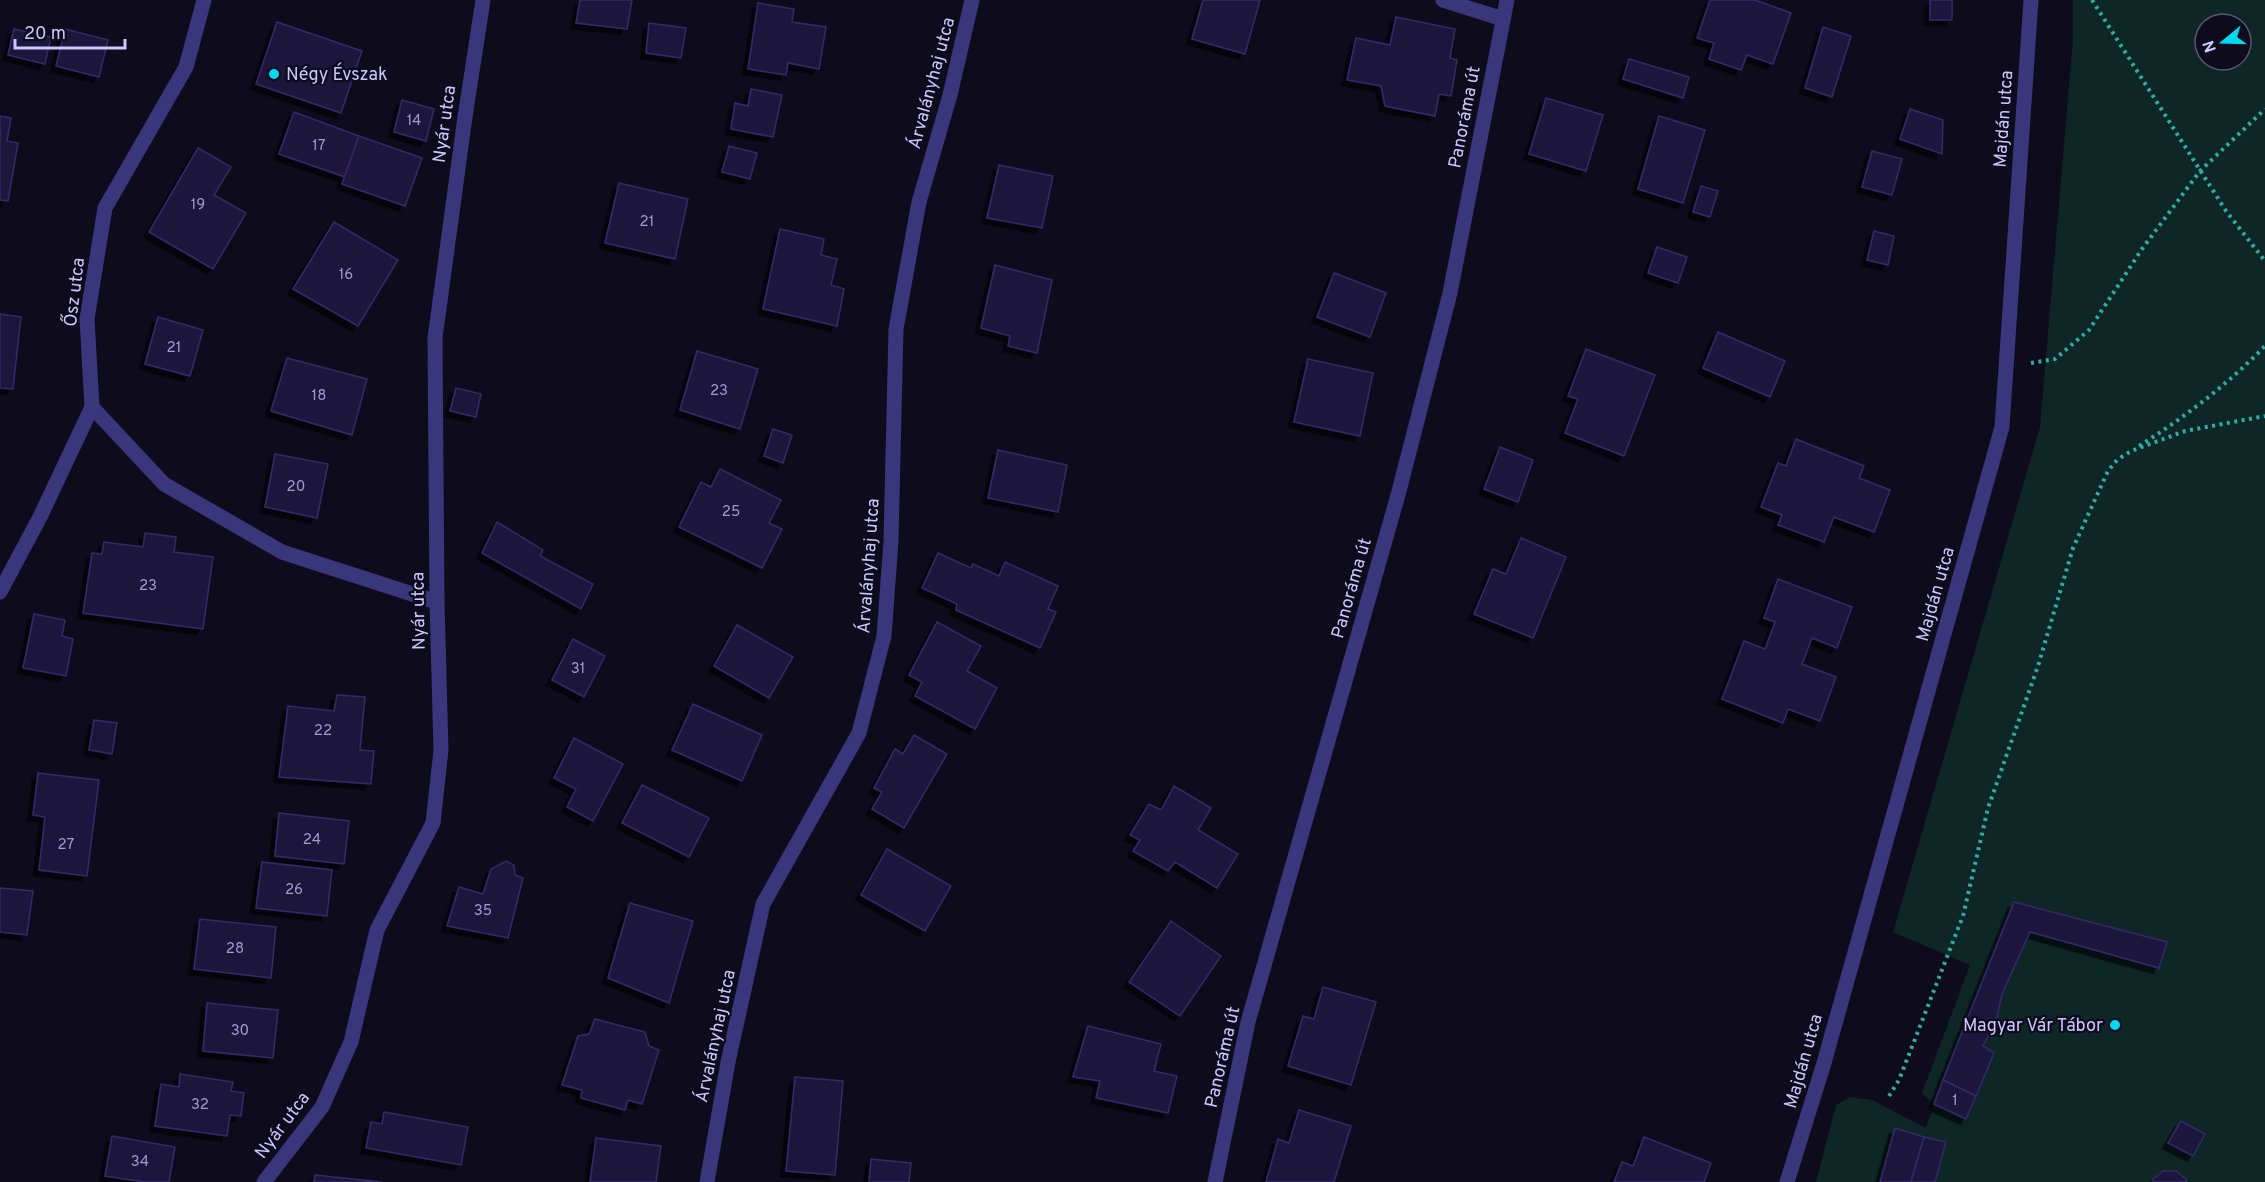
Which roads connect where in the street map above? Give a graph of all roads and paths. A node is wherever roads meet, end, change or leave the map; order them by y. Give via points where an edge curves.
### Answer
1 (204, 0) edge
2 (483, 0) edge
3 (972, 0) edge
4 (1443, 0) edge
5 (1507, 0) edge
6 (2031, 0) edge
7 (2092, 0) edge
8 (1503, 19) junction
9 (2265, 109) edge
10 (2200, 171) junction
11 (2265, 261) edge
12 (2265, 346) edge
13 (2006, 368) junction
14 (92, 407) junction
15 (2265, 416) edge
16 (2132, 451) junction
17 (0, 592) edge
18 (437, 602) junction
19 (1889, 1096) dead end
20 (264, 1182) edge
21 (707, 1182) edge
22 (1215, 1182) edge
23 (1787, 1182) edge

1 - 14 street, Ősz utca via 186,67 105,208 87,319
2 - 18 street, Nyár utca via 435,338
3 - 21 street, Árvalányhaj utca via 919,202 896,329 891,541 884,636 859,733 764,904 728,1062
4 - 8 street
5 - 8 street, Panoráma út
6 - 13 street, Majdán utca
7 - 10 path
8 - 22 street, Panoráma út via 1450,293 1398,495 1248,1022
9 - 10 path
10 - 11 path
10 - 13 path via 2089,330 2055,359
12 - 16 path via 2186,416
13 - 23 street, Majdán utca via 2002,427
14 - 17 street, Ősz utca
14 - 18 street via 164,484 282,552
15 - 16 path via 2185,431
16 - 19 path via 2108,471 2073,548 2038,666 1988,808 1963,916 1899,1080
18 - 20 street, Nyár utca via 441,750 433,823 377,930 351,1042 322,1107

